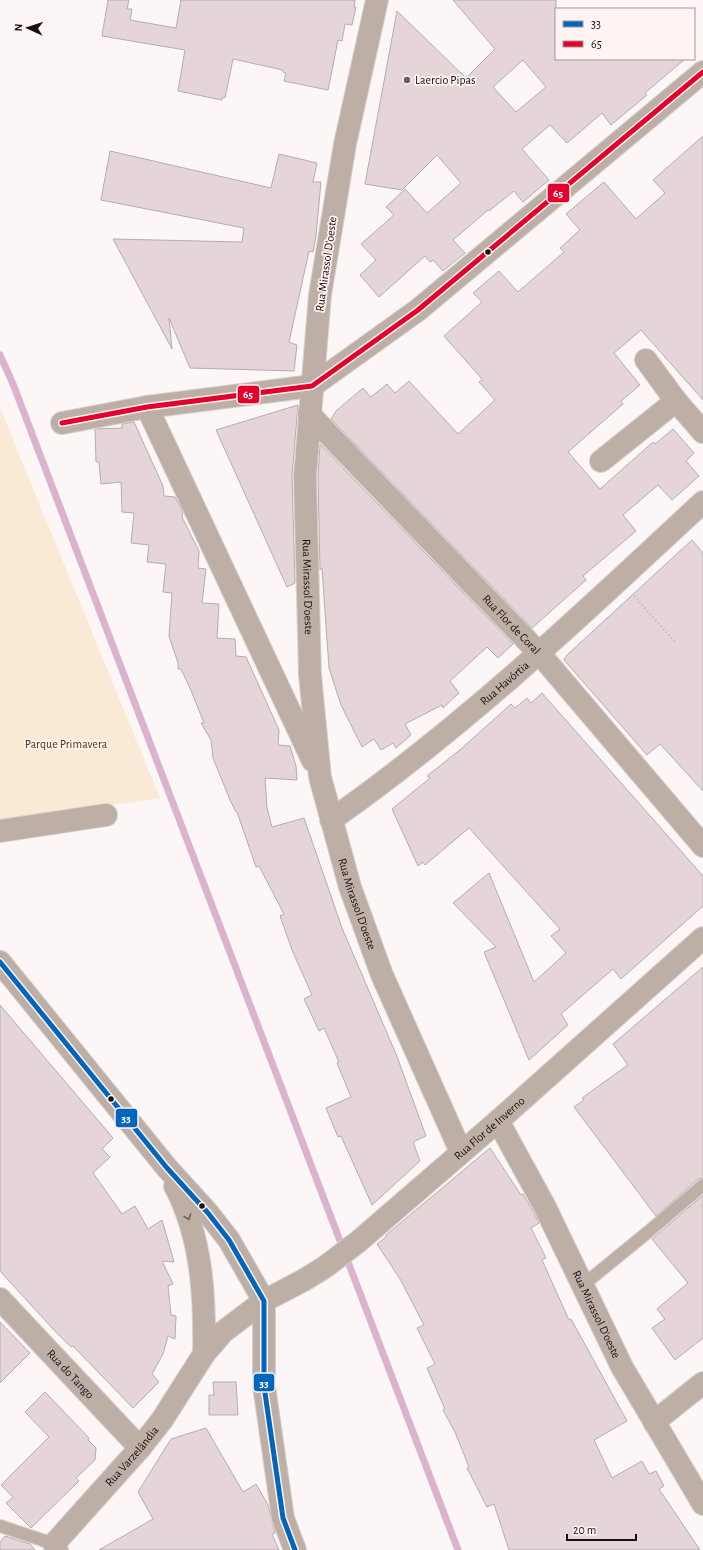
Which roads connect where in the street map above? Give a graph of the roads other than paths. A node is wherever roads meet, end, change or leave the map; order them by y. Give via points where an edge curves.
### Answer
1 (378, 0) edge
2 (703, 72) edge
3 (646, 360) dead end
4 (312, 386) junction
5 (676, 401) junction
6 (147, 407) junction
7 (309, 414) junction
8 (62, 422) dead end
9 (703, 432) edge
10 (601, 461) dead end
11 (703, 502) edge
12 (539, 653) junction
13 (320, 777) junction
14 (106, 814) dead end
15 (331, 820) junction
16 (0, 831) edge
17 (703, 846) edge
18 (703, 938) edge
19 (0, 962) edge
20 (498, 1121) junction
21 (461, 1152) junction
22 (167, 1168) junction
23 (703, 1185) edge
24 (583, 1285) junction
25 (0, 1299) edge
26 (264, 1301) junction
27 (204, 1354) junction
28 (703, 1383) edge
29 (654, 1422) junction
30 (140, 1448) junction
31 (703, 1504) edge
32 (0, 1526) edge
33 (53, 1548) edge
34 (295, 1550) edge

1 - 4 street, Rua Mirassol D'oeste via 345,144 320,295
2 - 4 street via 418,310
3 - 5 street
4 - 6 street
4 - 7 street, Rua Mirassol D'oeste
5 - 9 street
5 - 10 street
6 - 8 street
6 - 13 street
7 - 12 street, Rua Flor de Coral
7 - 13 street, Rua Mirassol D'oeste via 304,476 306,563 310,675
11 - 12 street, Rua Havórtia
12 - 15 street, Rua Havórtia via 377,788
12 - 17 street, Rua Flor de Coral
13 - 15 street, Rua Mirassol D'oeste
14 - 16 street
15 - 21 street, Rua Mirassol D'oeste via 350,887 382,975
18 - 20 street, Rua Flor de Inverno
19 - 22 street
20 - 21 street, Rua Flor de Inverno
20 - 24 street, Rua Mirassol D'oeste via 544,1205
21 - 26 street, Rua Flor de Inverno via 359,1241 326,1266
22 - 26 street via 229,1240
22 -> 27 street via 190,1220 198,1252 203,1285
23 - 24 lane
24 - 29 street, Rua Mirassol D'oeste via 622,1367
25 - 30 street, Rua do Tango
26 - 27 street, Rua Varzelândia via 223,1332
26 - 34 street via 264,1386 283,1518
27 - 30 street, Rua Varzelândia via 162,1420
28 - 29 street
29 - 31 street, Rua Mirassol D'oeste
30 - 33 street, Rua Varzelândia
32 - 33 lane

